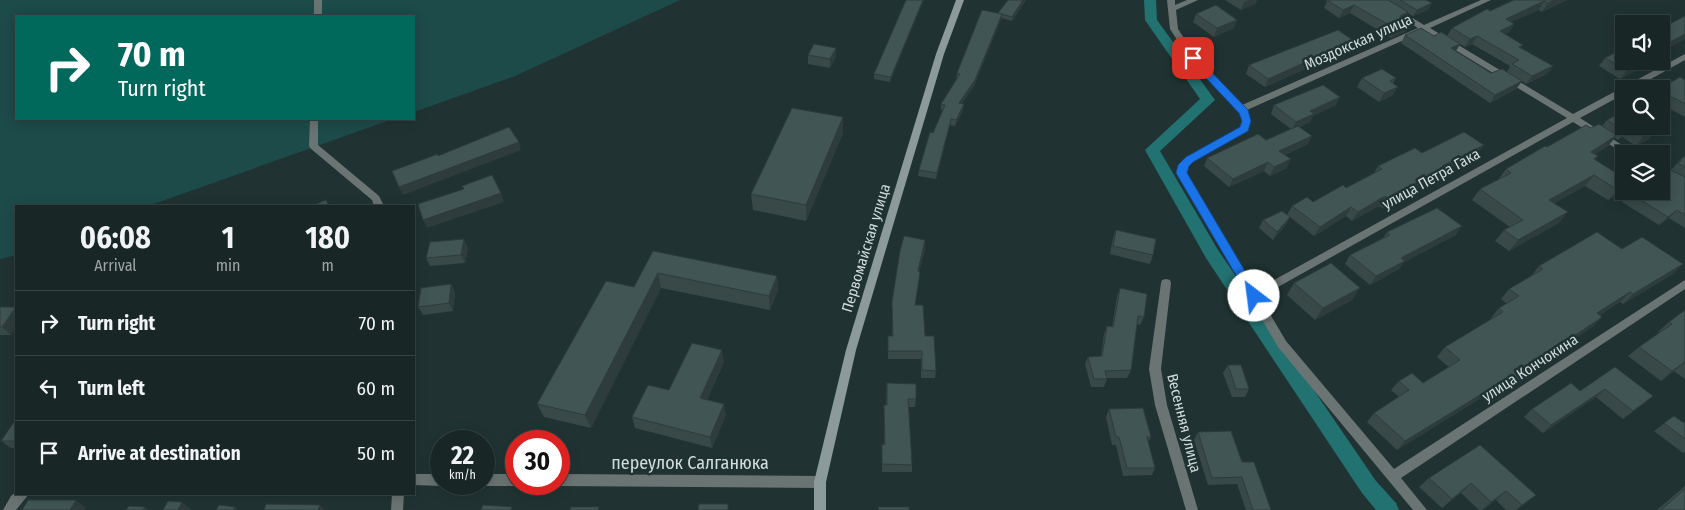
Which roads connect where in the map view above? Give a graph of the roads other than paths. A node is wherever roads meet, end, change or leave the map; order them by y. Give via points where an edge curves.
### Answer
1 (318, 0) edge
2 (960, 0) edge
3 (1194, 0) edge
4 (1378, 0) edge
5 (1487, 0) edge
6 (1171, 5) edge
7 (318, 15) edge
8 (1424, 28) junction
9 (1685, 57) edge
10 (1642, 80) edge
11 (1615, 94) edge
12 (1241, 109) junction
13 (1572, 117) junction
14 (314, 120) edge
15 (1617, 145) edge
16 (379, 205) edge
17 (1166, 283) dead end
18 (1685, 284) edge
19 (1254, 296) junction
20 (1392, 477) junction
21 (415, 479) edge
22 (430, 480) edge
23 (570, 480) edge
24 (820, 482) junction
25 (22, 495) edge
26 (398, 495) edge
27 (9, 510) edge
28 (397, 510) edge
29 (820, 510) edge
30 (1192, 510) edge
31 (1421, 510) edge

1 - 7 street
2 - 24 main road, Первомайская улица via 940,54 851,350
3 - 6 street
4 - 8 street
5 - 8 street, Моздокская улица
6 - 12 street via 1174,29 1193,58
8 - 12 street, Моздокская улица
8 - 13 street
9 - 10 street, улица Петра Гака
11 - 13 street, улица Петра Гака
12 - 19 street via 1246,121 1245,129 1189,160 1182,173
13 - 15 street
13 - 19 street, улица Петра Гака
14 - 16 street via 313,146 376,198
17 - 30 street, Весенняя улица via 1156,369 1161,405
18 - 20 street, улица Кончокина
19 - 20 street via 1282,344
20 - 31 street
21 - 22 street
23 - 24 street, переулок Салганюка
24 - 29 main road, Первомайская улица
25 - 27 street
26 - 28 street

